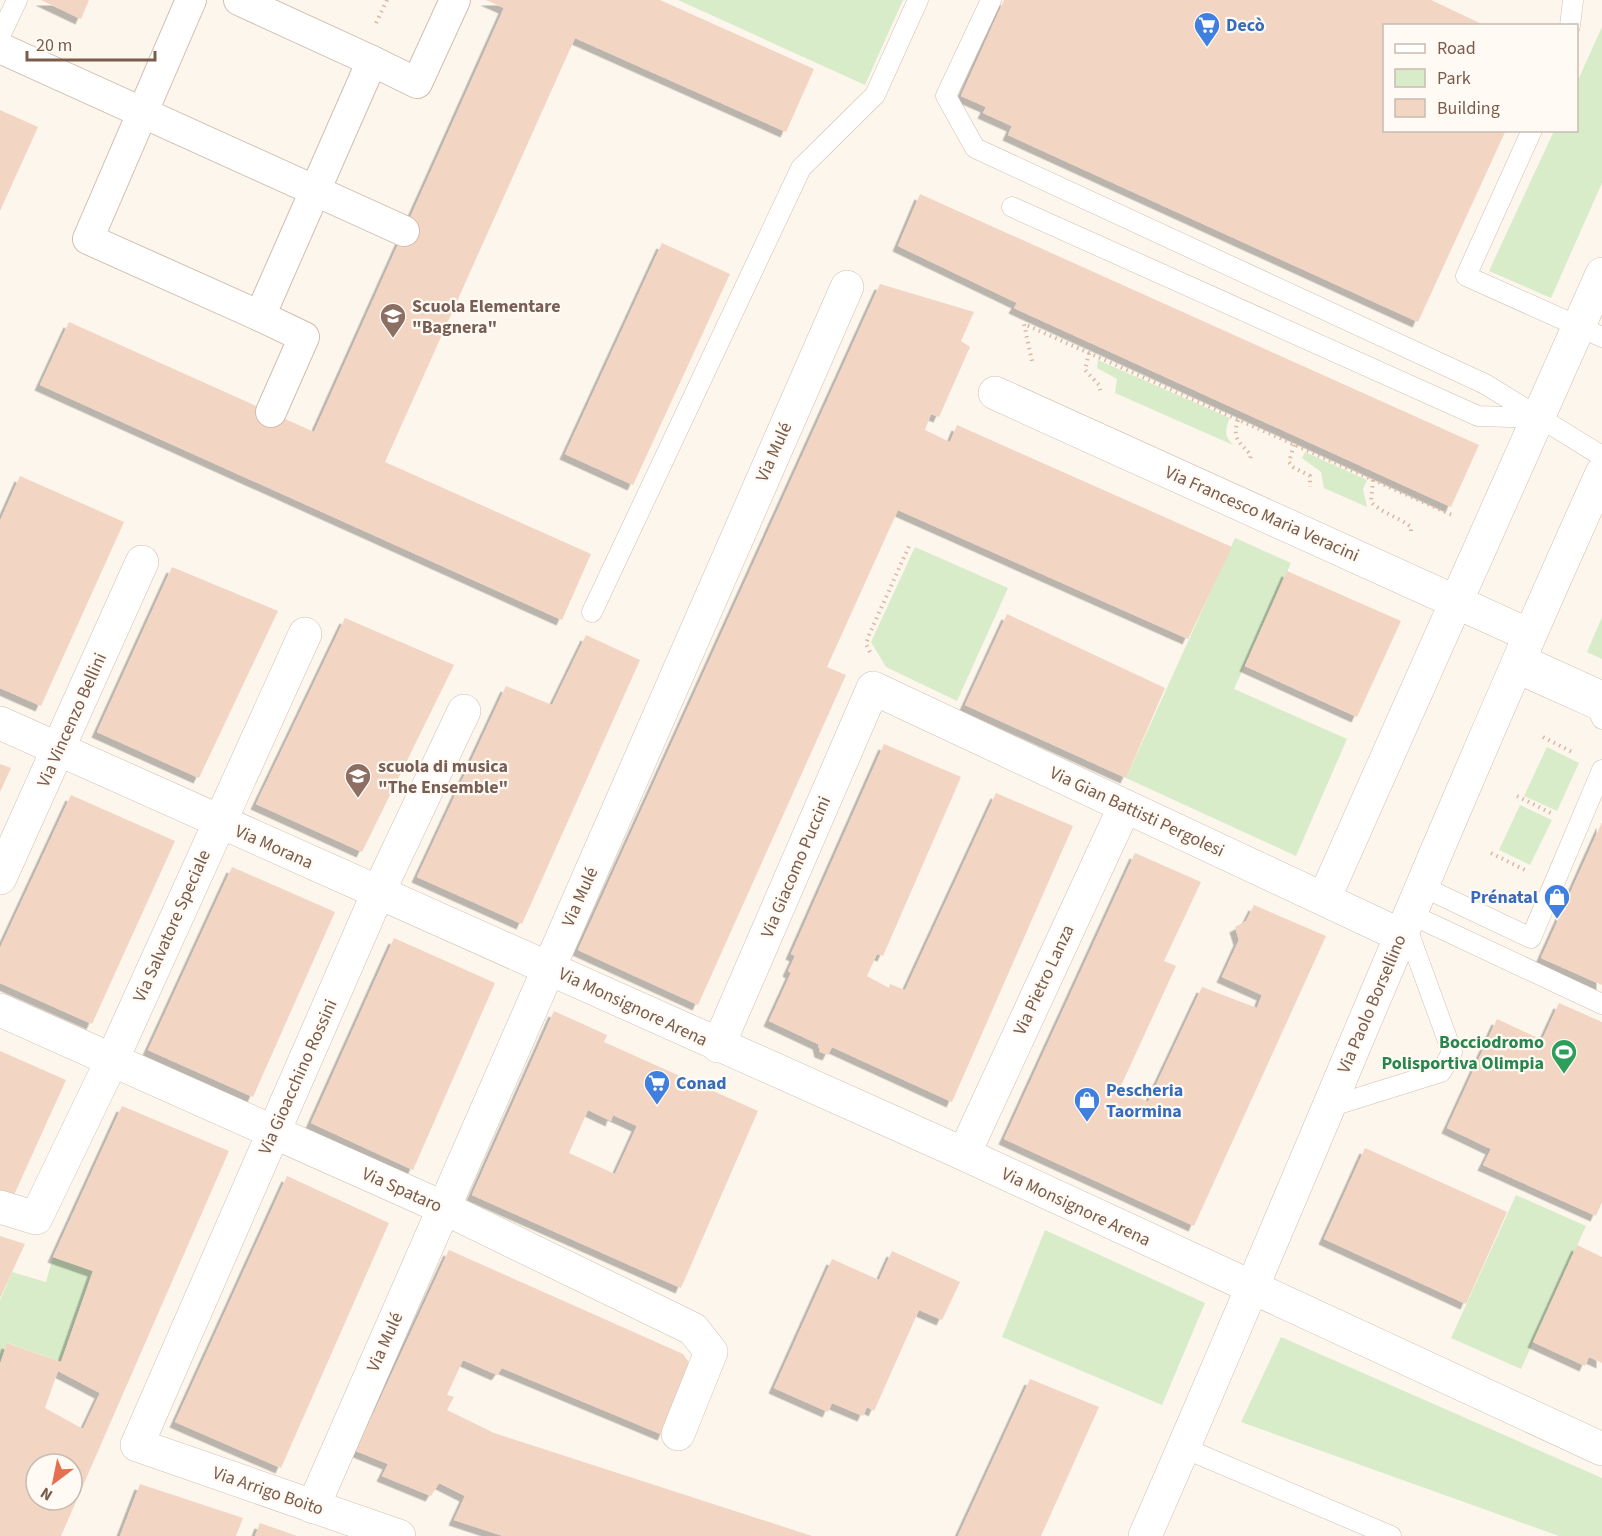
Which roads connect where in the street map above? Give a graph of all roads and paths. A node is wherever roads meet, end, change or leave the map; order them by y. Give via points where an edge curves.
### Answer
1 (16, 0) edge
2 (191, 0) edge
3 (239, 0) edge
4 (455, 0) edge
5 (918, 0) edge
6 (991, 0) edge
7 (1573, 0) edge
8 (1570, 24) edge
9 (0, 36) edge
10 (0, 48) edge
11 (372, 62) junction
12 (143, 110) junction
13 (1531, 132) edge
14 (316, 190) junction
15 (1012, 207) dead end
16 (404, 231) dead end
17 (1602, 274) edge
18 (847, 287) dead end
19 (260, 316) junction
20 (1590, 332) edge
21 (1089, 353) junction
22 (1032, 361) dead end
23 (995, 393) dead end
24 (1101, 393) dead end
25 (271, 412) dead end
26 (1539, 418) junction
27 (1238, 420) junction
28 (1294, 445) junction
29 (1602, 456) edge
30 (1250, 460) dead end
31 (1602, 473) edge
32 (1373, 480) junction
33 (1310, 488) dead end
34 (1453, 516) dead end
35 (1411, 533) dead end
36 (910, 544) dead end
37 (142, 562) dead end
38 (1458, 603) junction
39 (592, 612) dead end
40 (305, 634) dead end
41 (1521, 654) junction
42 (873, 688) junction
43 (1602, 691) edge
44 (464, 711) dead end
45 (1602, 719) edge
46 (0, 723) edge
47 (60, 750) junction
48 (1602, 770) edge
49 (1125, 806) junction
50 (218, 822) junction
51 (0, 878) edge
52 (378, 893) junction
53 (1324, 899) junction
54 (1409, 915) junction
55 (549, 968) junction
56 (1602, 1004) edge
57 (0, 1011) edge
58 (718, 1046) junction
59 (112, 1060) junction
60 (1329, 1107) junction
61 (273, 1133) junction
62 (963, 1154) junction
63 (0, 1207) edge
64 (444, 1208) junction
65 (1253, 1289) junction
66 (678, 1434) dead end
67 (137, 1445) joint
68 (1184, 1448) junction
69 (1602, 1449) edge
70 (313, 1507) junction
71 (399, 1536) edge
72 (1145, 1536) edge
73 (1391, 1536) edge

1 - 9 lane
2 - 12 street
3 - 11 street
4 - 11 street via 417,83
5 - 39 lane via 875,95 801,168
6 - 26 lane via 946,96 975,148 1485,384
7 - 8 lane
10 - 12 street
11 - 14 street
12 - 14 street
12 - 19 street via 88,239
13 - 20 lane via 1466,276
14 - 16 street
14 - 19 street
15 - 26 lane via 1478,416
17 - 20 street
18 - 55 street, Via Mulé
19 - 25 street via 304,337
20 - 26 street
21 - 22 path via 1024,324
21 - 24 path via 1085,370
21 - 27 path
23 - 38 street, Via Francesco Maria Veracini
26 - 29 lane
26 - 38 street
27 - 28 path
27 - 30 path via 1234,432 1237,442 1251,455
28 - 32 path
28 - 33 path via 1289,462 1310,476
31 - 41 street, Via Paolo Borsellino
32 - 34 path
32 - 35 path via 1371,502 1377,509 1405,521
36 - 42 path via 866,644 883,669
37 - 47 street, Via Vincenzo Bellini
38 - 41 street, Via Francesco Maria Veracini
38 - 53 street
40 - 50 street, Via Salvatore Speciale
41 - 43 lane
41 - 45 lane via 1598,710
41 - 54 street, Via Paolo Borsellino
42 - 49 street, Via Gian Battisti Pergolesi
42 - 58 street, Via Giacomo Puccini
44 - 52 street, Via Gioacchino Rossini
46 - 47 street, Via Morana
47 - 50 street, Via Morana
47 - 51 street, Via Vincenzo Bellini
48 - 54 lane via 1531,938
49 - 53 street, Via Gian Battisti Pergolesi
49 - 62 street, Via Pietro Lanza
50 - 52 street, Via Morana
50 - 59 street, Via Salvatore Speciale
52 - 55 street, Via Morana
52 - 61 street, Via Gioacchino Rossini
53 - 54 street, Via Gian Battisti Pergolesi
54 - 56 lane
54 - 60 street, Via Paolo Borsellino
54 - 60 lane via 1452,1052 1441,1072
55 - 58 street, Via Monsignore Arena
55 - 64 street, Via Mulé
57 - 59 street, Via Spataro
58 - 62 street, Via Monsignore Arena
59 - 61 street, Via Spataro
59 - 63 street, Via Salvatore Speciale via 36,1218
60 - 65 street, Via Paolo Borsellino
61 - 64 street, Via Spataro
61 - 67 street, Via Gioacchino Rossini
62 - 65 street, Via Monsignore Arena
64 - 66 street, Via Spataro via 693,1329 711,1352
64 - 70 street, Via Mulé
65 - 68 street, Via Paolo Borsellino
65 - 69 street, Via Monsignore Arena
67 - 70 street, Via Arrigo Boito
68 - 72 street, Via Paolo Borsellino
68 - 73 lane
70 - 71 street, Via Arrigo Boito

